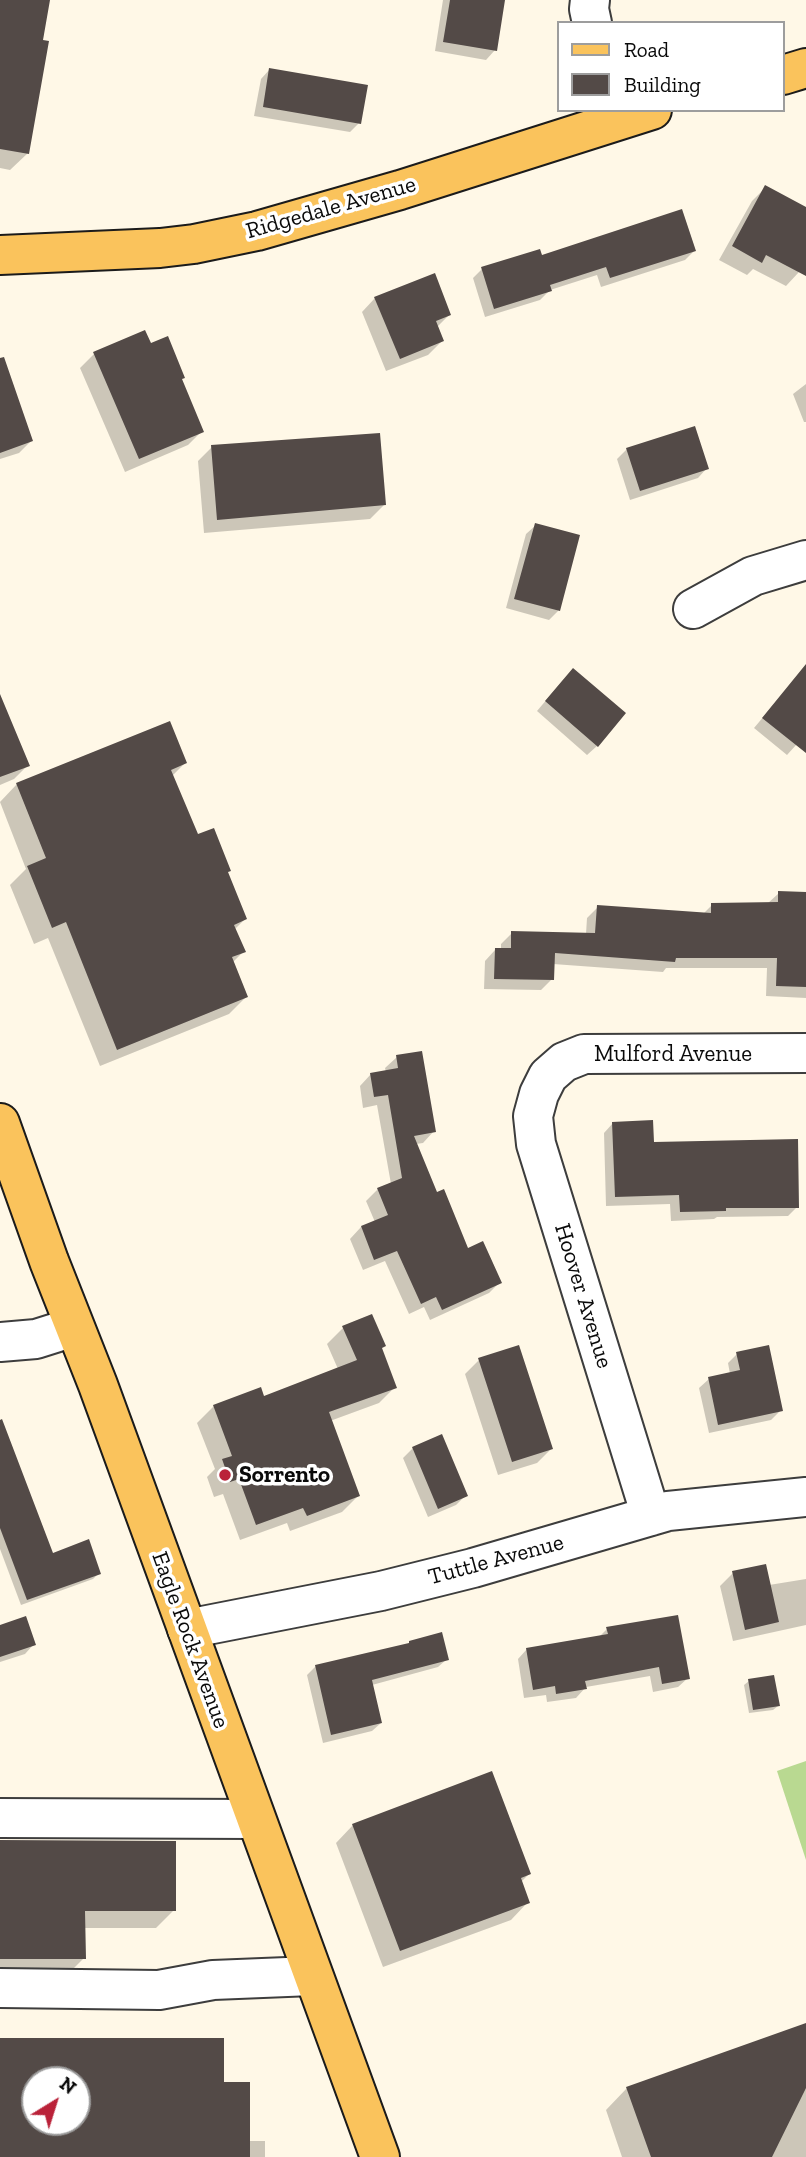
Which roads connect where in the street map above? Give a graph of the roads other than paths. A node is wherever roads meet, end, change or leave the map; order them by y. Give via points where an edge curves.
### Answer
1 (590, 0) edge
2 (592, 21) edge
3 (806, 68) edge
4 (785, 74) edge
5 (637, 112) edge
6 (614, 115) edge
7 (0, 255) edge
8 (806, 560) edge
9 (693, 609) dead end
10 (806, 1053) edge
11 (548, 1076) joint
12 (0, 1123) edge
13 (74, 1327) junction
14 (0, 1342) edge
15 (806, 1497) edge
16 (650, 1516) junction
17 (187, 1629) junction
18 (0, 1818) edge
19 (256, 1819) junction
20 (312, 1976) junction
21 (0, 1988) edge
22 (380, 2157) edge

1 - 2 street
3 - 4 main road
5 - 6 main road, Ridgedale Avenue
6 - 7 main road, Ridgedale Avenue via 400,190 257,231 194,244
8 - 9 street via 753,576
10 - 11 street, Mulford Avenue via 584,1054 564,1062
11 - 16 street, Hoover Avenue via 533,1116 536,1144
12 - 13 main road, Eagle Rock Avenue
13 - 14 street via 36,1339
13 - 17 main road, Eagle Rock Avenue
15 - 16 street, Tuttle Avenue
16 - 17 street, Tuttle Avenue via 473,1568
17 - 19 main road, Eagle Rock Avenue
18 - 19 street
19 - 20 main road, Eagle Rock Avenue
20 - 21 street via 213,1980 159,1990
20 - 22 main road, Eagle Rock Avenue

